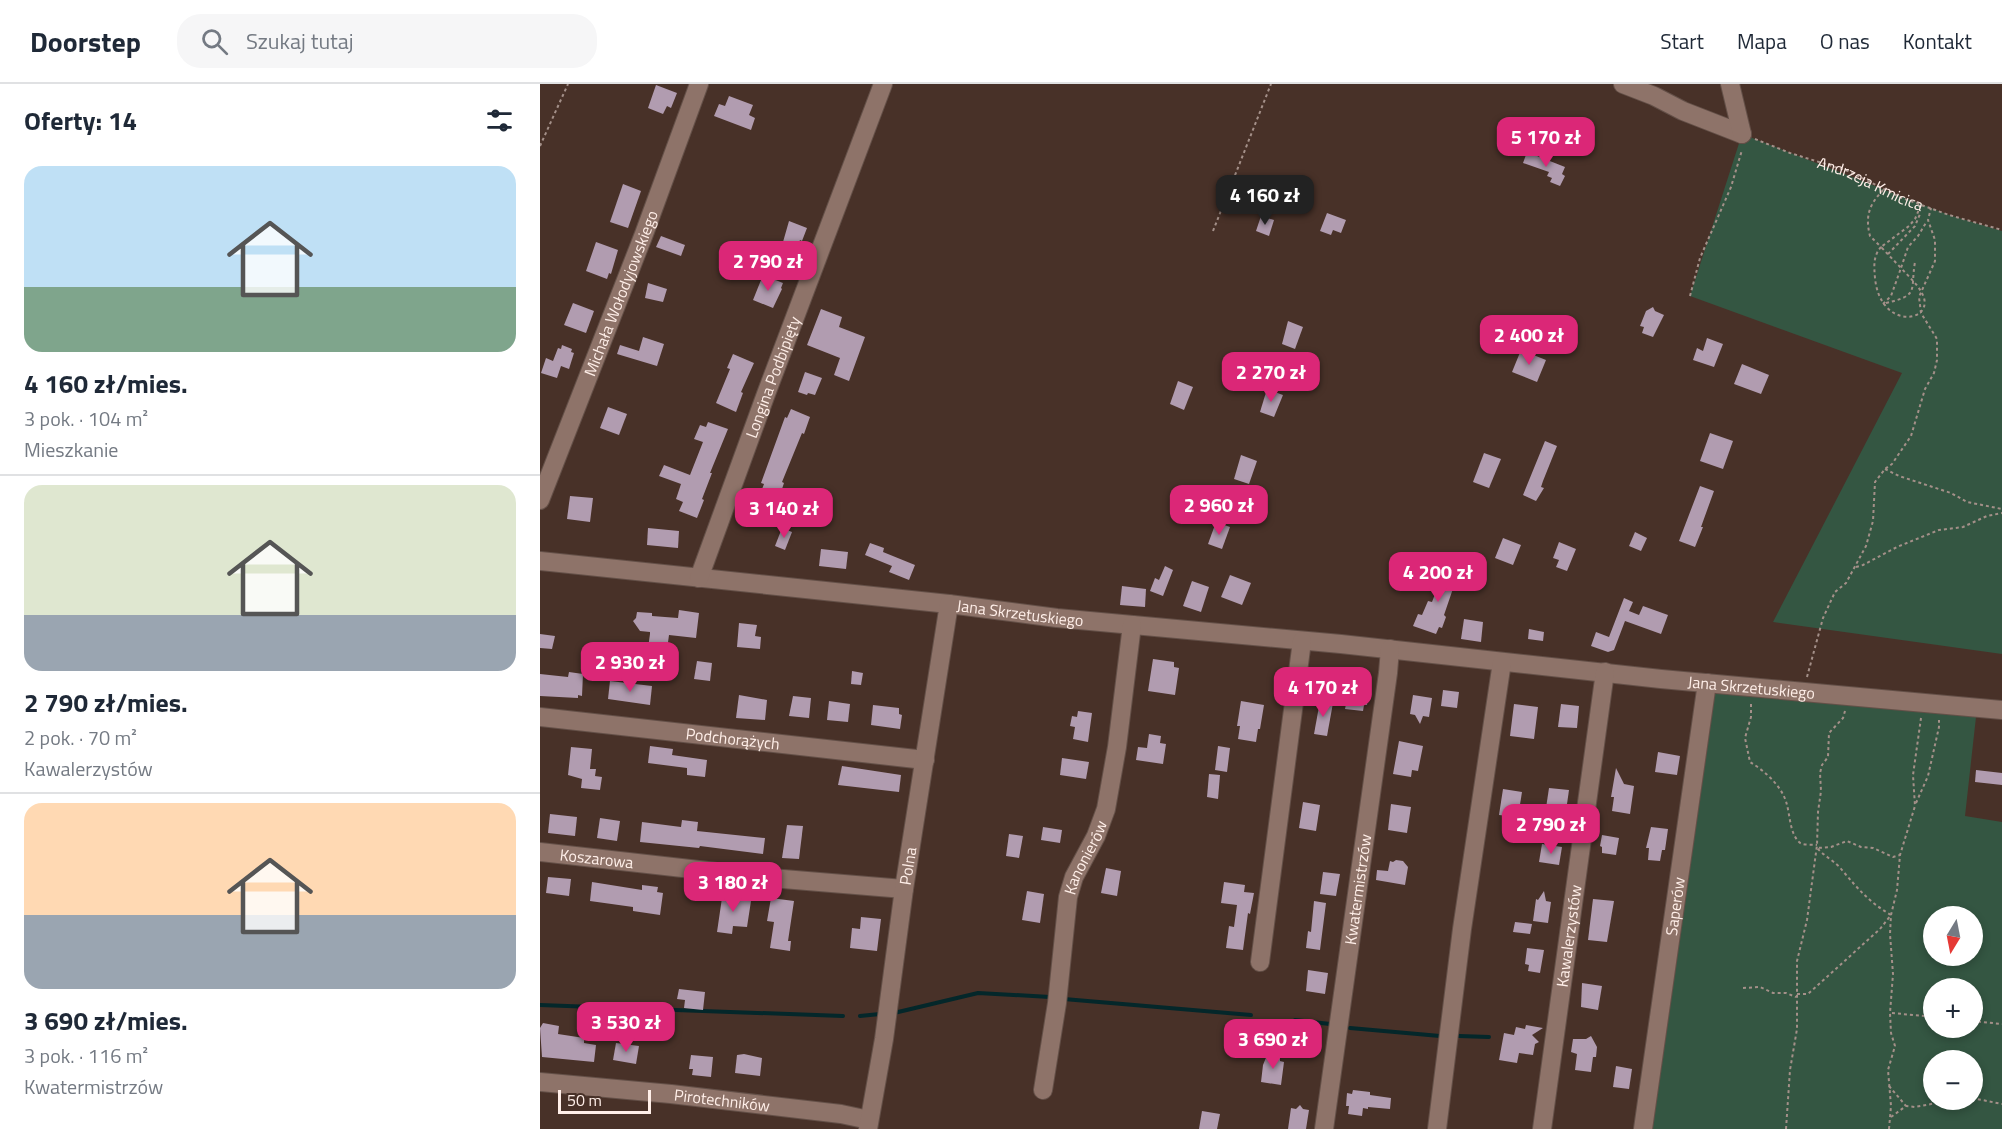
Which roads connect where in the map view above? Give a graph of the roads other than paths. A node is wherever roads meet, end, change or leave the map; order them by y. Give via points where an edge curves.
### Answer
1 (699, 84) edge
2 (883, 84) edge
3 (1623, 84) edge
4 (1730, 84) edge
5 (540, 500) edge
6 (540, 561) edge
7 (699, 578) junction
8 (949, 604) junction
9 (1132, 625) junction
10 (1302, 641) junction
11 (1390, 650) junction
12 (1502, 662) junction
13 (1605, 672) junction
14 (1707, 683) junction
15 (2002, 710) edge
16 (540, 717) edge
17 (925, 760) junction
18 (540, 852) edge
19 (904, 889) junction
20 (1260, 962) dead end
21 (540, 1082) edge
22 (1043, 1090) dead end
23 (868, 1124) edge
24 (1324, 1129) edge
25 (1437, 1129) edge
26 (1542, 1129) edge
27 (1643, 1129) edge

1 - 5 street, Michała Wołodyjowskiego
2 - 7 street, Longina Podbipięty
3 - 4 street via 1742,134
6 - 7 street, Jana Skrzetuskiego
7 - 8 street, Jana Skrzetuskiego
8 - 9 street, Jana Skrzetuskiego
8 - 17 street, Polna
9 - 10 street, Jana Skrzetuskiego
9 - 22 street, Kanonierów via 1106,809 1068,897
10 - 11 street, Jana Skrzetuskiego
10 - 20 street
11 - 12 street, Jana Skrzetuskiego
11 - 24 street, Kwatermistrzów
12 - 13 street, Jana Skrzetuskiego
12 - 25 street
13 - 14 street, Jana Skrzetuskiego
13 - 26 street, Kawalerzystów
14 - 15 street, Jana Skrzetuskiego
14 - 27 street, Saperów
16 - 17 street, Podchorążych
17 - 19 street, Polna
18 - 19 street, Koszarowa
19 - 23 street, Polna
21 - 23 street, Pirotechników via 841,1114

